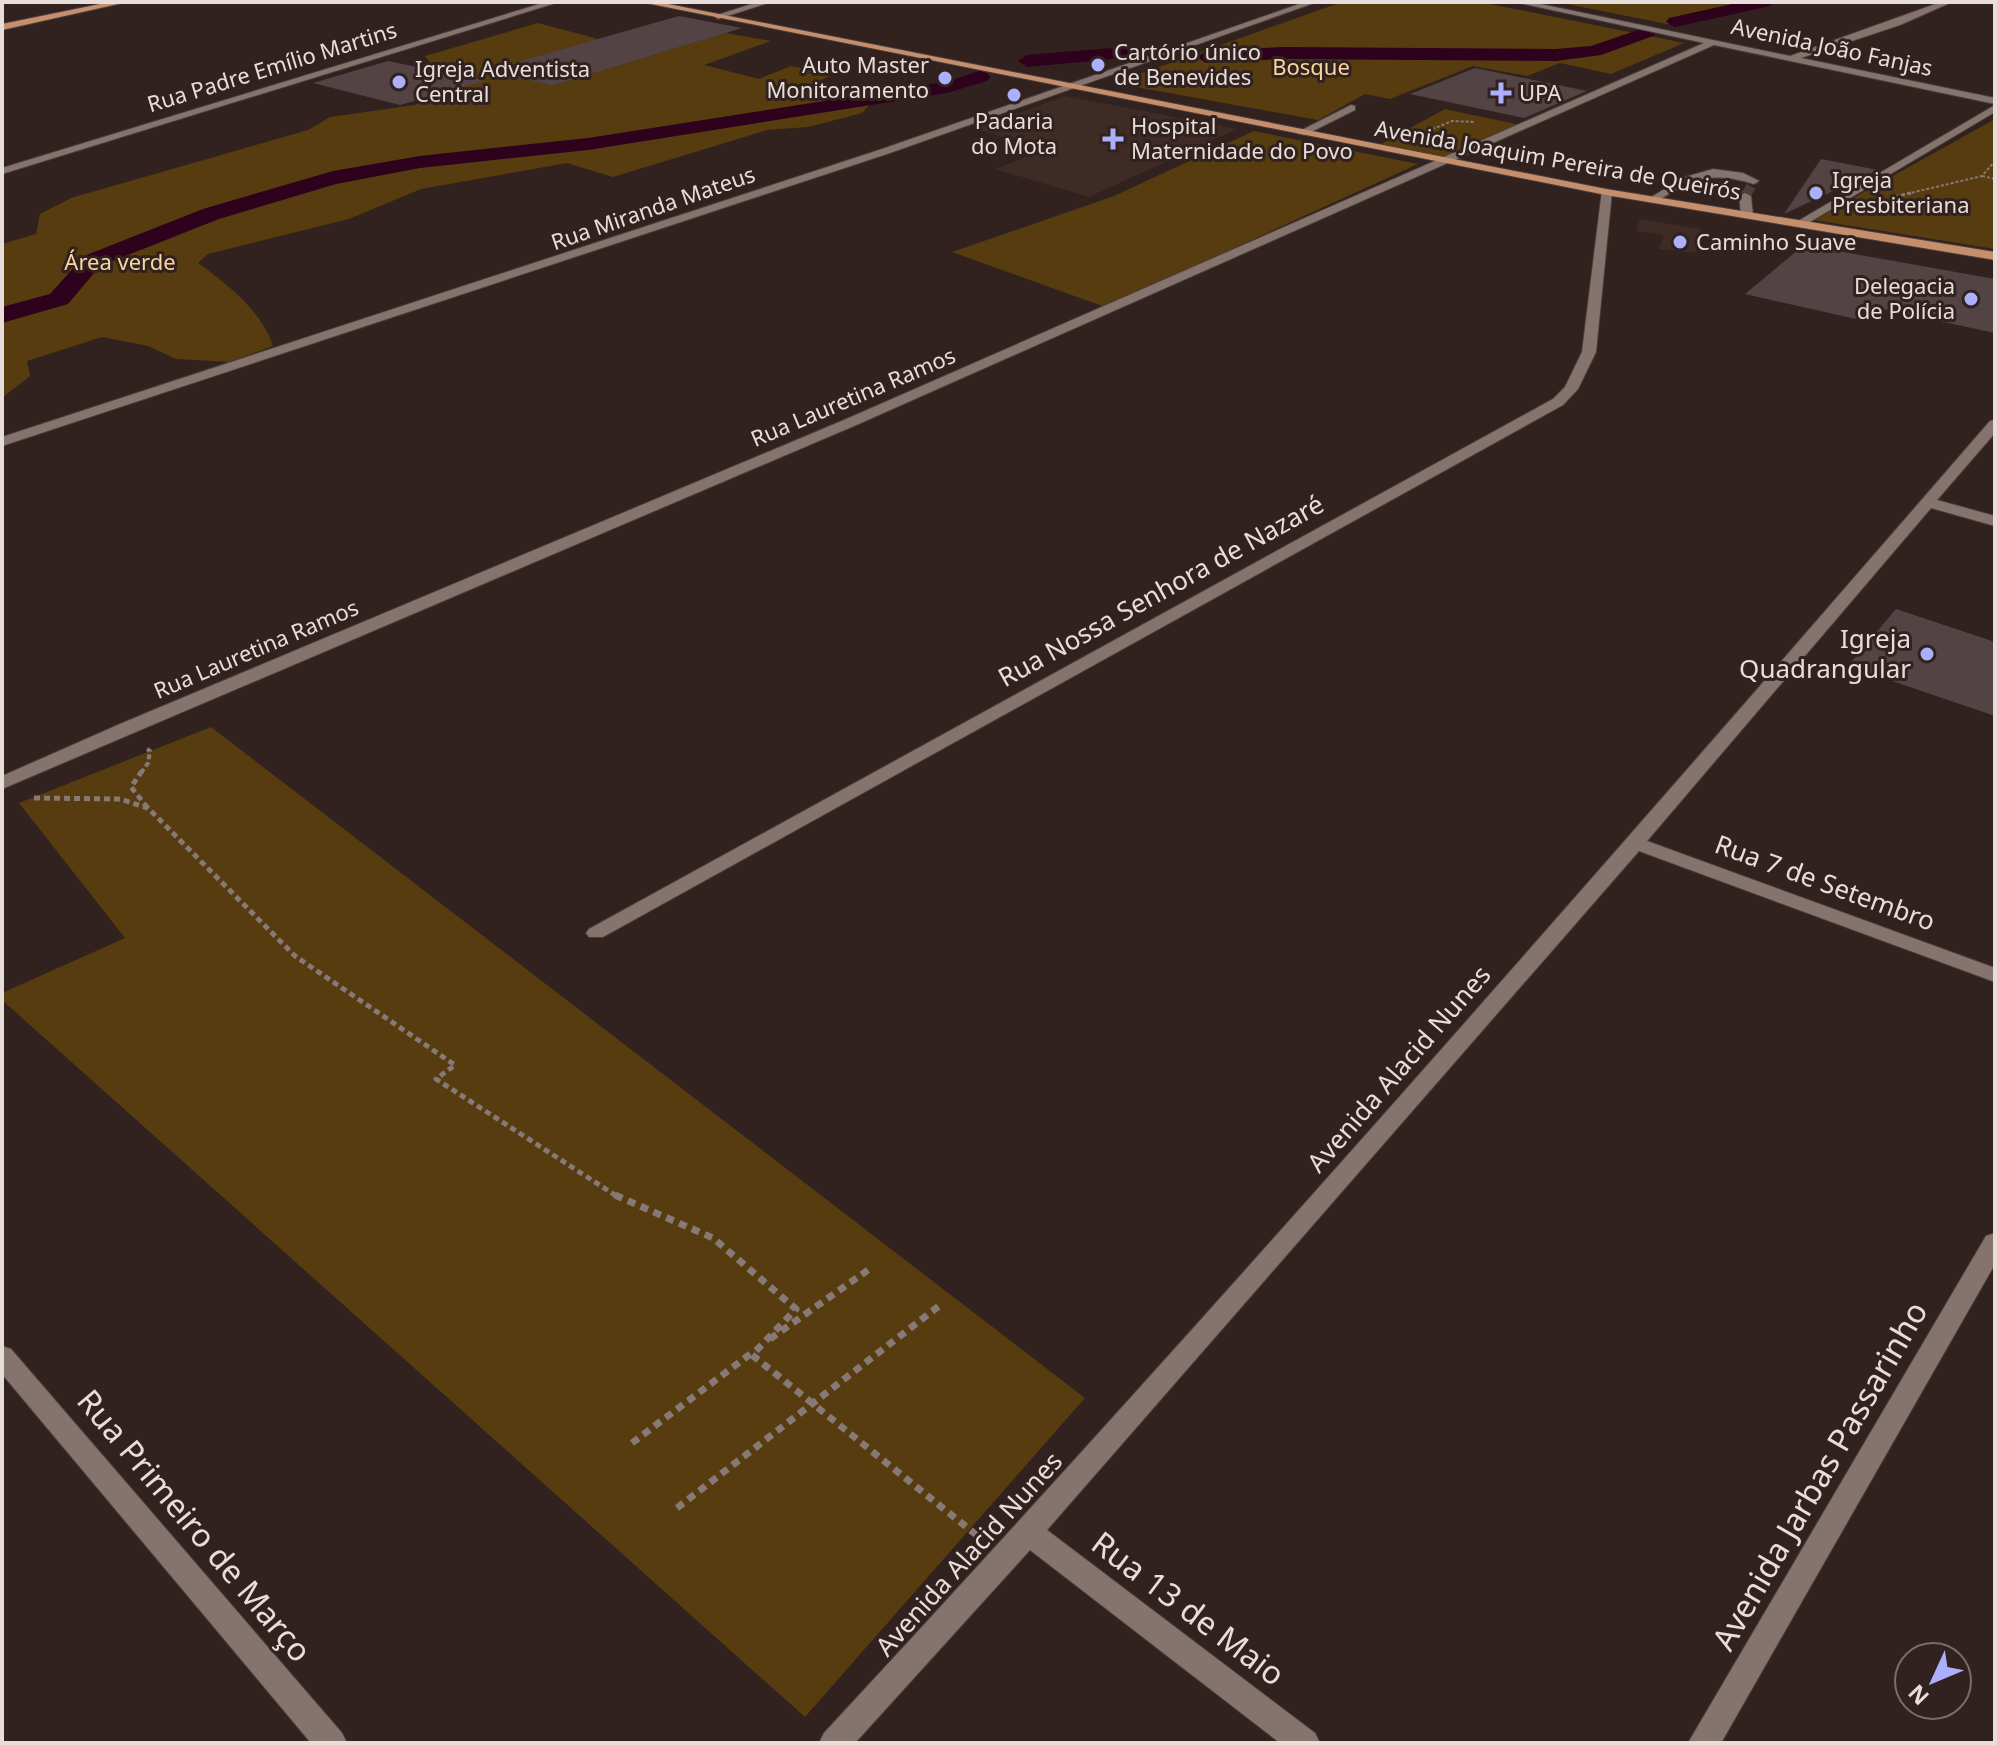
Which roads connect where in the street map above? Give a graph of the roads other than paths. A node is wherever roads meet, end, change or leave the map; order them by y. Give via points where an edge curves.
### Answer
1 (123, 2) edge
2 (555, 2) edge
3 (645, 2) edge
4 (767, 2) edge
5 (1313, 2) edge
6 (1519, 2) edge
7 (1948, 2) edge
8 (107, 3) edge
9 (718, 16) junction
10 (2, 27) edge
11 (1716, 41) junction
12 (1793, 57) junction
13 (1072, 87) junction
14 (1995, 101) edge
15 (1351, 108) dead end
16 (1995, 108) edge
17 (1301, 133) junction
18 (1447, 161) junction
19 (2, 171) edge
20 (1754, 181) dead end
21 (1606, 192) junction
22 (1745, 196) tunnel mouth
23 (1652, 200) junction
24 (1747, 215) junction
25 (1799, 224) junction
26 (1995, 256) edge
27 (1995, 424) edge
28 (2, 442) edge
29 (1930, 503) junction
30 (1995, 521) edge
31 (2, 783) edge
32 (1635, 843) junction
33 (596, 933) dead end
34 (1995, 975) edge
35 (1995, 1242) edge
36 (2, 1356) edge
37 (1028, 1532) junction
38 (331, 1743) edge
39 (835, 1743) edge
40 (1304, 1743) edge
41 (1704, 1743) edge

1 - 8 main road
2 - 19 street, Rua Padre Emílio Martins
3 - 9 main road, Avenida Joaquim Pereira de Queirós
4 - 9 street
5 - 13 street, Rua Miranda Mateus
6 - 11 street, Avenida João Fanjas
7 - 12 street
8 - 10 main road
9 - 13 main road, Avenida Joaquim Pereira de Queirós
11 - 12 street, Avenida João Fanjas
11 - 18 street, Rua Lauretina Ramos
12 - 14 street, Avenida João Fanjas
13 - 17 main road, Avenida Joaquim Pereira de Queirós
13 - 28 street, Rua Miranda Mateus
15 - 17 street
16 - 25 street
17 - 18 main road, Avenida Joaquim Pereira de Queirós
18 - 21 main road, Avenida Joaquim Pereira de Queirós
18 - 31 street, Rua Lauretina Ramos via 849,423
20 - 23 street via 1722,172 1693,175
21 - 23 main road, Avenida Joaquim Pereira de Queirós
21 - 33 street, Rua Nossa Senhora de Nazaré via 1589,352 1571,389 1558,402
22 - 24 street
23 - 24 main road, Avenida Joaquim Pereira de Queirós
24 - 25 main road, Avenida Joaquim Pereira de Queirós
25 - 26 main road, Avenida Joaquim Pereira de Queirós
27 - 29 street, Avenida Alacid Nunes
29 - 30 street
29 - 32 street, Avenida Alacid Nunes
32 - 34 street, Rua 7 de Setembro
32 - 37 street, Avenida Alacid Nunes
35 - 41 street, Avenida Jarbas Passarinho
36 - 38 street, Rua Primeiro de Março
37 - 39 street, Avenida Alacid Nunes
37 - 40 street, Rua 13 de Maio

